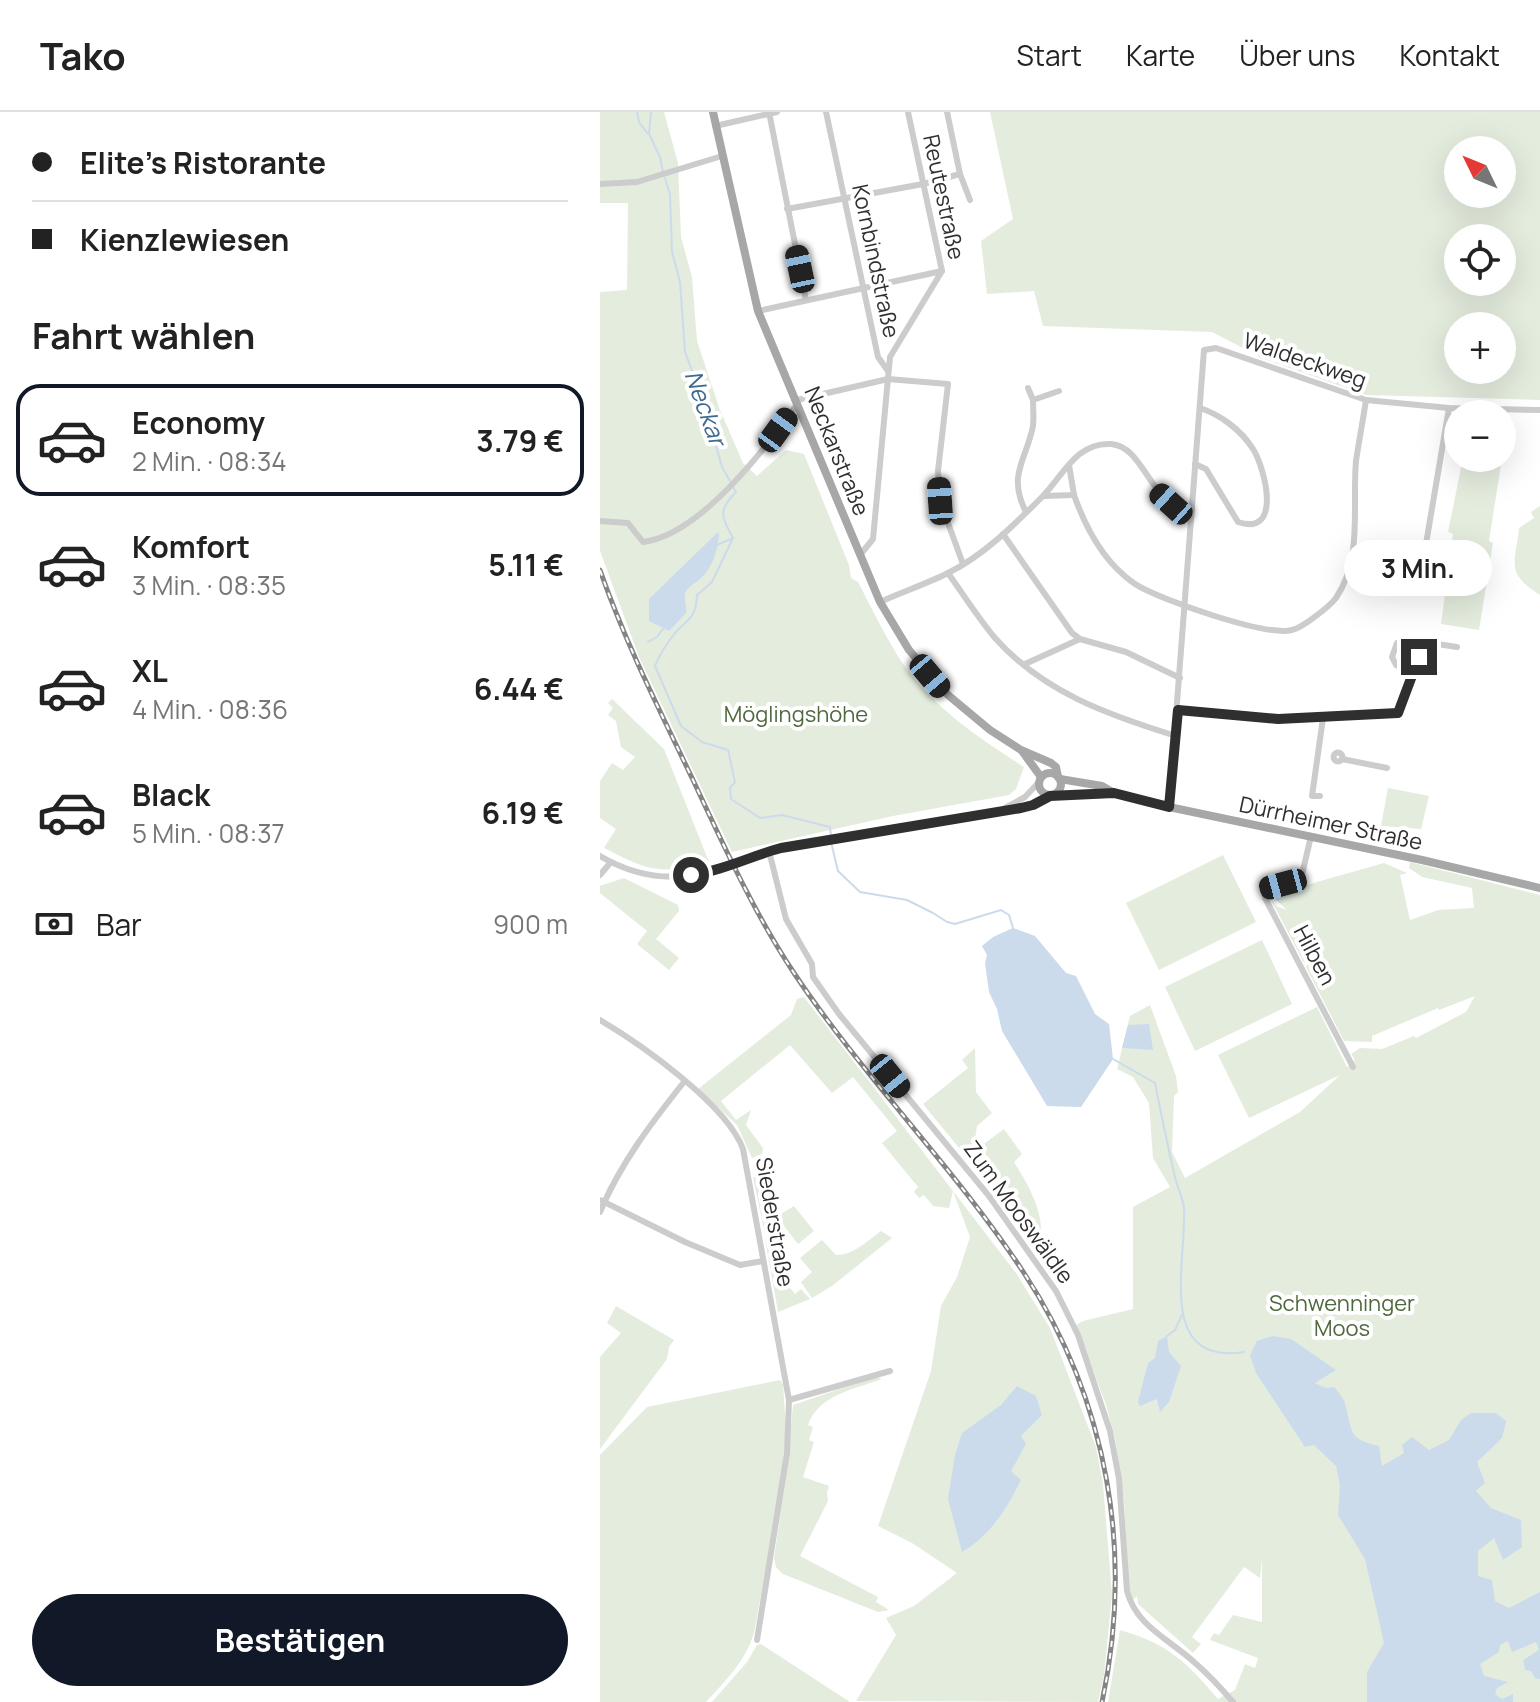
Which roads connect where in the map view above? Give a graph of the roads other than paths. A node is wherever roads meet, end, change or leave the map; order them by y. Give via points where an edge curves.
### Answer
1 (713, 112) edge
2 (772, 112) edge
3 (826, 112) edge
4 (908, 112) edge
5 (947, 112) edge
6 (715, 126) junction
7 (722, 156) junction
8 (960, 174) junction
9 (600, 184) edge
10 (923, 184) junction
11 (843, 197) junction
12 (970, 200) dead end
13 (787, 209) junction
14 (942, 271) junction
15 (863, 287) junction
16 (806, 300) junction
17 (758, 311) junction
18 (888, 375) junction
19 (1028, 388) dead end
20 (1059, 391) dead end
21 (1033, 400) junction
22 (1366, 400) junction
23 (798, 401) junction
24 (1200, 408) junction
25 (1444, 408) edge
26 (1516, 409) edge
27 (1540, 410) edge
28 (1444, 438) edge
29 (1195, 464) junction
30 (1069, 465) junction
31 (1074, 495) junction
32 (1043, 496) junction
33 (1192, 510) junction
34 (1026, 512) junction
35 (600, 521) edge
36 (1003, 534) junction
37 (860, 555) junction
38 (963, 564) junction
39 (948, 573) junction
40 (1418, 591) dead end
41 (880, 602) junction
42 (1185, 607) junction
43 (1080, 639) junction
44 (1424, 642) junction
45 (1457, 647) dead end
46 (1025, 664) junction
47 (1413, 673) junction
48 (1180, 678) junction
49 (1178, 710) junction
50 (1323, 718) junction
51 (1176, 736) junction
52 (1021, 750) junction
53 (1342, 759) dead end
54 (1387, 768) dead end
55 (1059, 778) junction
56 (1040, 779) junction
57 (1114, 793) junction
58 (1052, 795) junction
59 (1320, 796) dead end
60 (1169, 807) junction
61 (1001, 809) junction
62 (1311, 836) junction
63 (769, 851) junction
64 (600, 856) edge
65 (611, 862) junction
66 (600, 875) edge
67 (1540, 888) edge
68 (600, 1020) edge
69 (1353, 1067) dead end
70 (684, 1082) junction
71 (602, 1201) edge
72 (600, 1212) edge
73 (763, 1261) junction
74 (890, 1371) dead end
75 (789, 1400) junction
76 (757, 1640) dead end
77 (1233, 1702) edge

1 - 6 main road, Neckarstraße
2 - 6 street
2 - 13 street
3 - 11 street, Kornbindstraße
4 - 10 street, Reutestraße
5 - 8 street
6 - 7 main road, Neckarstraße
7 - 9 street via 637,182
7 - 17 main road, Neckarstraße
8 - 10 street
8 - 12 street
10 - 11 street
10 - 14 street, Reutestraße
11 - 13 street
11 - 15 street, Kornbindstraße
13 - 16 street
14 - 15 street
14 - 18 street, Reutestraße via 890,357
15 - 16 street
15 - 18 street, Kornbindstraße via 878,357
16 - 17 street
17 - 23 main road, Neckarstraße
18 - 23 street
18 - 37 street, Kornbindstraße via 873,539
18 - 38 street via 948,384 938,471 940,501
19 - 21 street
20 - 21 street
21 - 34 street via 1033,424 1017,472
22 - 24 street, Waldeckweg via 1216,348 1204,350
22 - 25 street, Waldeckweg
22 - 42 street via 1356,463 1351,558 1334,600 1292,630
23 - 35 street via 750,467 678,530 643,542 628,523
23 - 37 main road, Neckarstraße
24 - 29 street
24 - 29 street via 1231,425 1254,450 1267,488 1263,517 1247,525 1238,522 1206,469
26 - 27 street, Waldeckweg
28 - 40 street
29 - 33 street
30 - 31 street
30 - 32 street
30 - 33 street via 1094,445 1122,447 1171,504
31 - 32 street
31 - 42 street via 1088,529 1115,567 1135,584
32 - 34 street
33 - 42 street
34 - 36 street
36 - 38 street
36 - 43 street
37 - 41 main road, Neckarstraße
38 - 39 street
39 - 41 street
39 - 46 street via 994,636
41 - 52 main road, Neckarstraße via 940,688
42 - 48 street
43 - 46 street
43 - 48 street via 1126,652
44 - 45 street
44 - 47 street
44 - 47 street via 1408,638 1397,643 1392,657
46 - 51 street via 1067,696
47 - 50 street via 1398,713
48 - 49 street
49 - 50 street
49 - 51 street
50 - 59 street via 1312,796
51 - 60 street
52 - 55 main road, Neckarstraße via 1048,761
52 - 56 main road, Neckarstraße
53 - 54 street
55 - 56 main road via 1050,773
55 - 57 main road, Dürrheimer Straße
55 - 58 main road via 1060,789
56 - 58 main road via 1041,791
56 - 61 street via 1025,797
57 - 58 main road, Dürrheimer Straße
57 - 60 main road, Dürrheimer Straße
58 - 61 street via 1033,805
60 - 62 main road, Dürrheimer Straße
61 - 63 street
62 - 67 main road, Dürrheimer Straße
62 - 69 street, Hilben via 1301,879 1265,889 1265,898
63 - 65 street, bridge via 706,873 673,877 639,874
63 - 77 street, Zum Mooswäldle via 786,919 812,964 813,977 989,1196 1056,1291 1078,1335 1110,1431 1129,1599 1144,1623 1192,1659
64 - 65 street
65 - 66 street
68 - 70 street, Siederstraße
70 - 71 street
70 - 73 street, Siederstraße via 738,1137
71 - 72 street
71 - 73 street via 740,1265
73 - 75 street, Siederstraße
74 - 75 street
75 - 76 street, Siederstraße via 785,1467

